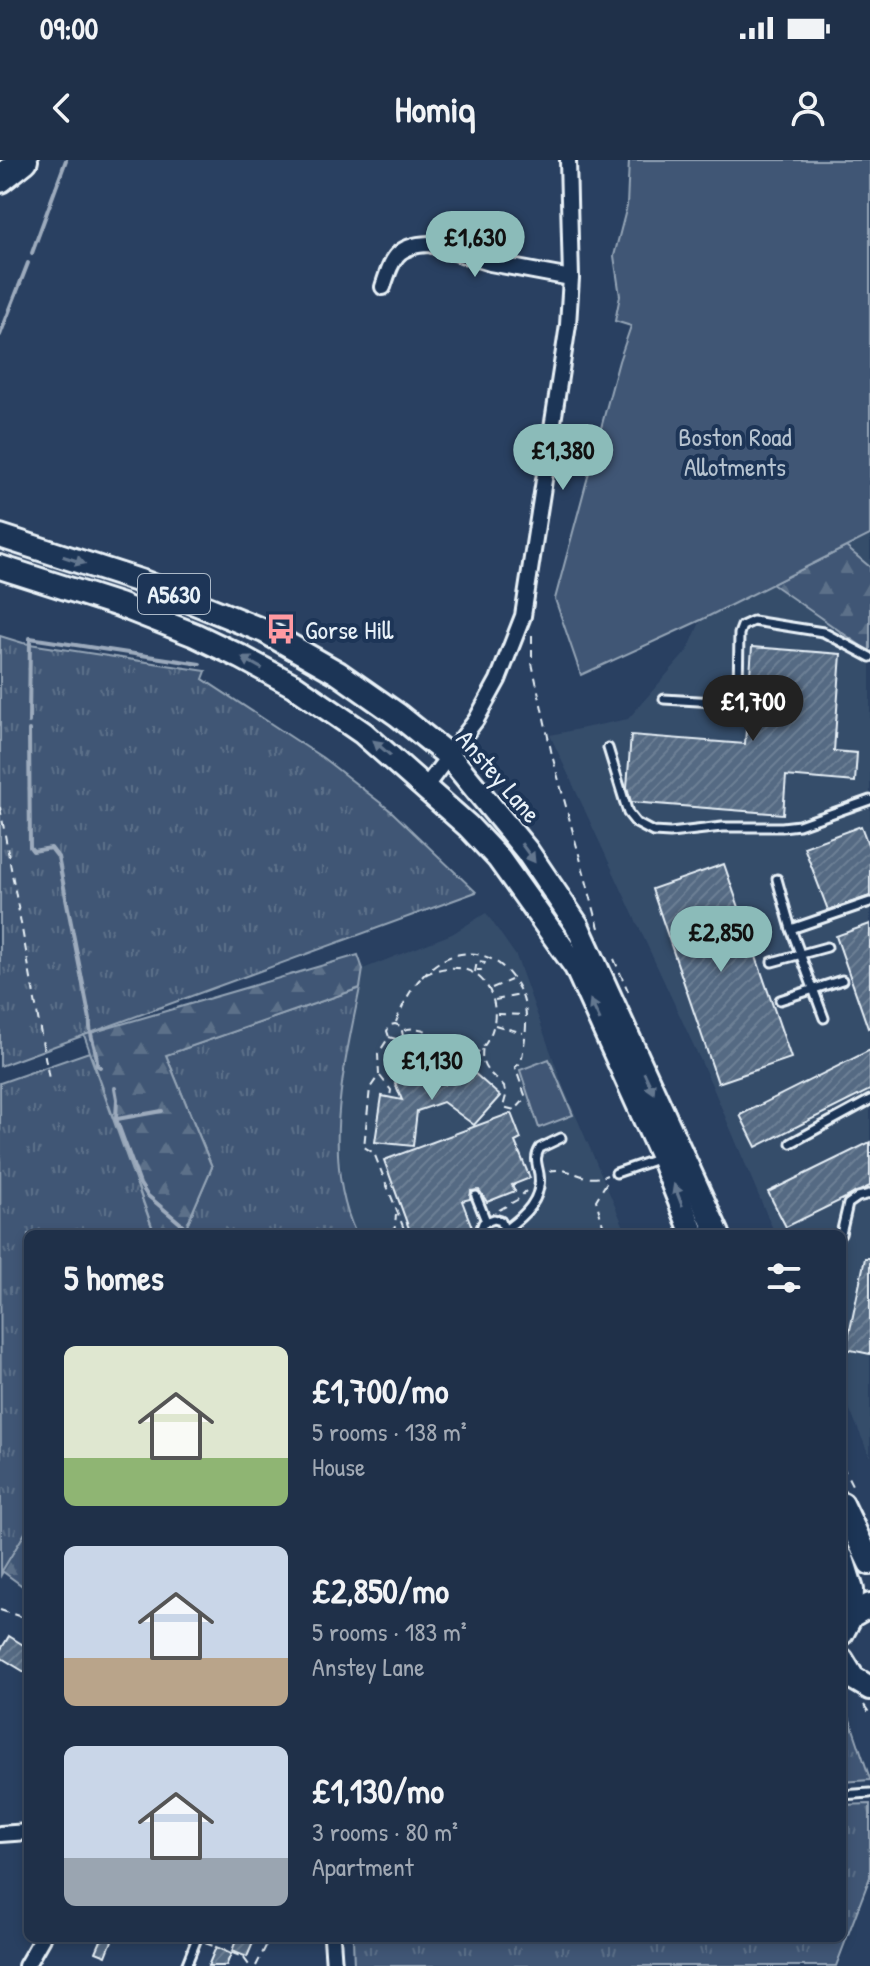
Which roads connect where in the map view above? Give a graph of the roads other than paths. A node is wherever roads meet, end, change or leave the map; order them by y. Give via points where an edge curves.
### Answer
1 (24, 160) edge
2 (568, 160) edge
3 (0, 179) edge
4 (571, 278) junction
5 (383, 287) dead end
6 (0, 536) edge
7 (0, 567) edge
8 (870, 657) edge
9 (664, 699) dead end
10 (608, 748) dead end
11 (449, 756) junction
12 (426, 786) junction
13 (870, 800) edge
14 (777, 879) dead end
15 (870, 902) edge
16 (791, 929) junction
17 (827, 947) dead end
18 (800, 954) junction
19 (772, 962) dead end
20 (842, 980) dead end
21 (813, 989) junction
22 (780, 1000) dead end
23 (824, 1018) dead end
24 (870, 1100) edge
25 (561, 1138) dead end
26 (791, 1143) dead end
27 (662, 1157) junction
28 (616, 1173) road end
29 (870, 1194) edge
30 (476, 1196) dead end
31 (486, 1221) junction
32 (480, 1230) edge
33 (505, 1230) edge
34 (507, 1230) edge
35 (691, 1230) edge
36 (716, 1230) edge
37 (842, 1230) edge
38 (846, 1512) edge
39 (870, 1563) edge
40 (846, 1571) edge
41 (854, 1618) edge
42 (846, 1667) edge
43 (870, 1688) edge
44 (870, 1793) edge
45 (846, 1795) edge
46 (24, 1832) edge
47 (0, 1834) edge
48 (40, 1942) edge
49 (196, 1942) edge
50 (332, 1942) edge
51 (26, 1966) edge
52 (186, 1966) edge
53 (334, 1966) edge

1 - 3 highway
2 - 4 street
4 - 5 street via 490,263 429,244 407,248 392,261
4 - 11 street via 523,616 498,680
6 -> 11 main road, Anstey Lane / A5630 via 143,582 264,631 338,673
12 -> 7 main road, A5630 via 363,733 241,657 119,605
8 - 9 lane via 823,632 753,621 739,634 738,692 732,703
10 - 13 lane via 628,813 653,832 799,825
11 - 12 street
11 -> 36 main road, Anstey Lane / A5630 via 527,851 577,925
27 -> 12 main road, A5630 via 576,967 499,859
14 - 16 lane
15 - 16 lane
16 - 18 lane
17 - 18 lane
18 - 19 lane
18 - 21 lane
20 - 21 lane
21 - 22 lane
21 - 23 lane
24 - 26 lane
25 - 34 lane via 540,1148 534,1203
27 - 28 lane
35 -> 27 main road, A5630
29 - 37 lane via 848,1204
30 - 31 lane
31 - 32 lane
31 - 33 lane via 498,1220
38 - 39 main road
40 - 41 main road
42 - 43 main road
44 - 45 lane
46 - 47 street
48 - 51 street
49 - 52 lane
50 - 53 street

